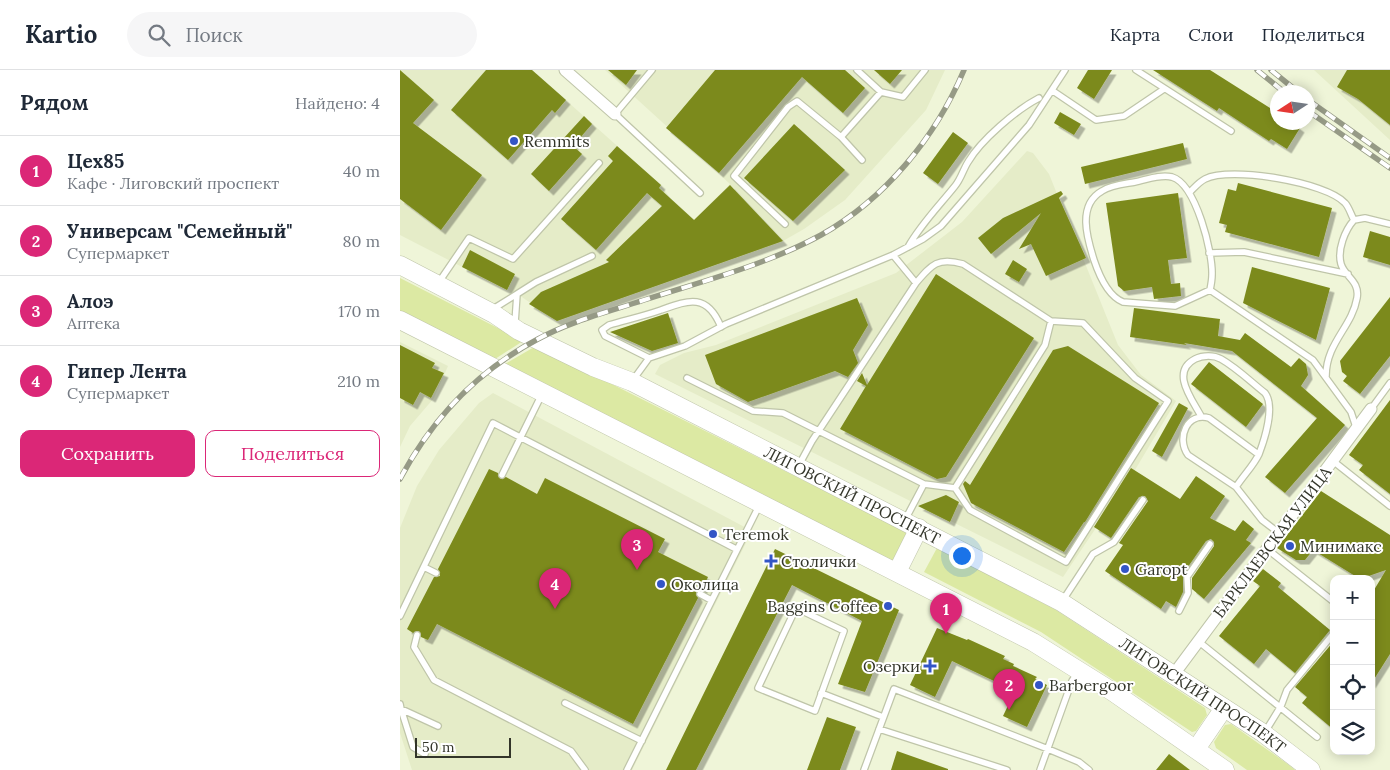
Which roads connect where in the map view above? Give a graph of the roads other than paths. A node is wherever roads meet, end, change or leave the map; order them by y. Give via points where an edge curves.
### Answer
1 (565, 70) edge
2 (652, 70) edge
3 (857, 70) edge
4 (926, 70) edge
5 (1065, 70) edge
6 (1136, 70) edge
7 (1164, 89) junction
8 (1053, 91) junction
9 (881, 92) junction
10 (1039, 98) dead end
11 (615, 114) junction
12 (1231, 131) dead end
13 (841, 137) junction
14 (862, 160) dead end
15 (599, 163) dead end
16 (1190, 192) junction
17 (700, 193) dead end
18 (1354, 220) junction
19 (785, 224) dead end
20 (1390, 224) edge
21 (908, 247) junction
22 (1209, 253) junction
23 (893, 255) junction
24 (592, 256) dead end
25 (400, 265) edge
26 (1348, 274) junction
27 (916, 283) junction
28 (437, 284) junction
29 (1210, 290) junction
30 (517, 294) junction
31 (489, 312) junction
32 (400, 320) edge
33 (1051, 320) junction
34 (721, 327) junction
35 (515, 328) junction
36 (649, 358) junction
37 (1326, 376) junction
38 (687, 378) dead end
39 (632, 382) junction
40 (1390, 383) edge
41 (543, 393) junction
42 (1371, 410) joint
43 (1201, 416) junction
44 (1357, 429) junction
45 (820, 432) junction
46 (520, 437) junction
47 (1258, 454) junction
48 (1333, 461) junction
49 (798, 467) junction
50 (502, 475) dead end
51 (924, 484) junction
52 (1236, 487) junction
53 (955, 488) junction
54 (1143, 500) dead end
55 (760, 503) junction
56 (1390, 506) edge
57 (912, 524) junction
58 (1279, 534) junction
59 (1210, 544) dead end
60 (736, 549) junction
61 (1267, 549) junction
62 (424, 567) junction
63 (896, 572) junction
64 (436, 573) dead end
65 (700, 594) dead end
66 (1330, 599) edge
67 (711, 600) junction
68 (1062, 602) junction
69 (1179, 612) dead end
70 (400, 616) edge
71 (417, 634) dead end
72 (1330, 638) edge
73 (1198, 641) junction
74 (1079, 670) junction
75 (1174, 674) junction
76 (821, 693) junction
77 (565, 703) dead end
78 (401, 706) edge
79 (1280, 706) junction
80 (1224, 708) junction
81 (883, 717) junction
82 (438, 726) dead end
83 (879, 729) junction
84 (1263, 733) junction
85 (1317, 737) dead end
86 (642, 741) junction
87 (1048, 749) junction
88 (1196, 749) junction
89 (425, 754) dead end
90 (586, 770) edge
91 (627, 770) edge
92 (864, 770) edge
93 (1007, 770) edge
94 (1040, 770) edge
95 (1089, 770) edge
96 (1225, 770) edge
97 (1311, 770) edge

1 - 11 street
2 - 11 lane
3 - 9 lane
4 - 9 lane via 903,97
5 - 8 lane
6 - 7 lane
7 - 8 lane via 1124,116 1096,120
7 - 12 lane
8 - 21 lane via 1030,125 941,226
9 - 13 lane
10 - 21 lane via 1005,123 968,161 957,184 918,229
11 - 17 lane
13 - 14 lane
13 - 19 lane via 797,101 788,107 734,176
15 - 28 lane via 513,259 469,238
16 - 18 lane via 1206,178 1250,174 1279,178 1335,196 1346,204
16 - 22 lane via 1196,202
16 - 29 lane via 1172,177 1102,190 1090,201 1086,235 1095,264 1116,300 1175,306
18 - 20 lane via 1365,218
18 - 26 lane via 1348,227 1340,257 1341,265
21 - 23 lane
22 - 26 lane via 1244,252
22 - 29 lane
23 - 27 lane
23 - 34 lane
24 - 30 lane
25 - 28 main road, ЛИГОВСКИЙ ПРОСПЕКТ
26 - 37 lane via 1357,286 1357,297 1351,314 1329,350
27 - 33 lane via 939,261 963,264
27 - 45 lane
28 - 31 main road, ЛИГОВСКИЙ ПРОСПЕКТ
29 - 37 lane via 1313,360
30 - 31 lane
30 - 35 lane
31 - 35 main road, ЛИГОВСКИЙ ПРОСПЕКТ
32 - 41 main road
33 - 53 lane via 1045,345
33 - 53 lane via 1083,323 1135,378 1168,401 1066,562 970,510
34 - 36 lane via 685,346
34 - 36 lane via 715,312 686,301 602,330 605,336
35 - 39 main road, ЛИГОВСКИЙ ПРОСПЕКТ via 593,367
36 - 39 lane
37 - 44 lane via 1351,412
38 - 45 lane via 753,411 783,413
39 - 49 main road, ЛИГОВСКИЙ ПРОСПЕКТ
40 - 42 lane
41 - 46 lane
41 - 55 main road
42 - 44 street, БАРКЛАЕВСКАЯ УЛИЦА
43 - 47 lane via 1210,418
43 - 47 lane via 1184,386 1182,373 1197,357 1210,356 1221,359 1270,399 1271,409
43 - 52 lane via 1191,420 1184,431 1183,447 1188,455
44 - 48 street, БАРКЛАЕВСКАЯ УЛИЦА
45 - 49 lane
45 - 51 lane
46 - 50 lane
46 - 60 lane
46 - 62 lane via 493,423
47 - 52 lane
48 - 56 lane
48 - 58 street, БАРКЛАЕВСКАЯ УЛИЦА
49 - 57 main road, ЛИГОВСКИЙ ПРОСПЕКТ
51 - 53 lane
51 - 57 lane
52 - 58 lane via 1262,520
54 - 68 lane via 1114,542 1093,554
55 - 60 lane
55 - 63 main road
57 - 63 main road
57 - 68 main road, ЛИГОВСКИЙ ПРОСПЕКТ
58 - 61 street, БАРКЛАЕВСКАЯ УЛИЦА
59 - 69 lane via 1187,577 1188,594
60 - 67 lane
61 - 66 lane
61 - 73 street, БАРКЛАЕВСКАЯ УЛИЦА
62 - 64 lane
62 - 70 lane
63 - 74 main road via 1033,642
65 - 67 lane
67 - 86 lane
68 - 75 main road, ЛИГОВСКИЙ ПРОСПЕКТ
71 - 90 lane via 414,647 434,680 571,751
72 - 79 lane via 1287,690
73 - 75 street, БАРКЛАЕВСКАЯ УЛИЦА
73 - 79 lane
74 - 87 lane via 1072,680
74 - 88 main road
75 - 80 main road, ЛИГОВСКИЙ ПРОСПЕКТ
76 - 76 lane via 844,631 796,608 758,688 815,711
76 - 81 lane
77 - 86 lane
78 - 82 lane
78 - 89 lane via 413,747
79 - 84 lane
79 - 85 lane
80 - 84 main road, ЛИГОВСКИЙ ПРОСПЕКТ
80 - 88 main road
81 - 83 lane
81 - 87 lane via 894,689
83 - 92 lane
83 - 93 lane
84 - 97 main road, ЛИГОВСКИЙ ПРОСПЕКТ
86 - 91 lane
87 - 94 lane
87 - 95 lane via 1079,762
88 - 96 main road

